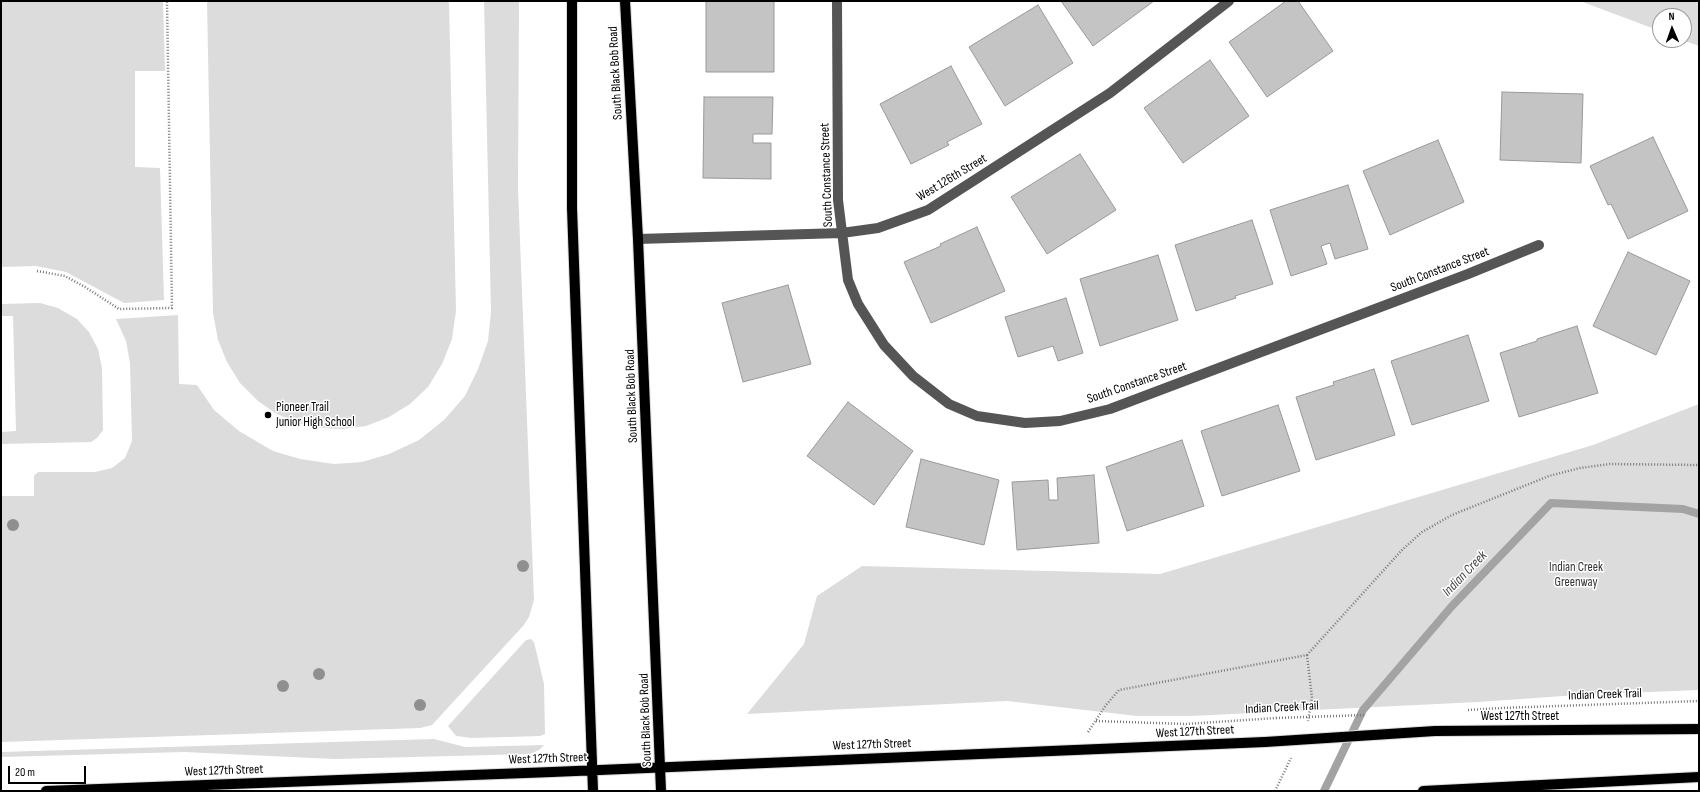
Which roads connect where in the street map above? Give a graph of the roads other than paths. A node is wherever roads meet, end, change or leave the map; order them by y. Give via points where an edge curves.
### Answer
1 (572, 1) edge
2 (624, 1) edge
3 (837, 1) edge
4 (1229, 1) edge
5 (842, 233) junction
6 (638, 239) junction
7 (1539, 245) dead end
8 (1699, 730) edge
9 (660, 767) junction
10 (592, 770) junction
11 (1699, 777) edge
12 (46, 791) edge
13 (593, 791) edge
14 (661, 791) edge
15 (1423, 791) edge

1 - 10 main road via 572,215
2 - 6 main road, South Black Bob Road
3 - 5 street, South Constance Street via 838,200
4 - 5 street, West 126th Street via 1110,93 928,210 878,228
5 - 6 street, West 126th Street
5 - 7 street, South Constance Street via 848,280 858,304 884,345 913,376 949,404 977,416 1025,423 1060,421 1110,409
6 - 9 main road, South Black Bob Road
8 - 9 main road, West 127th Street, bridge via 1435,731 1265,742
9 - 10 main road, West 127th Street
9 - 14 main road, South Black Bob Road
10 - 12 main road, West 127th Street
10 - 13 main road
11 - 15 main road

